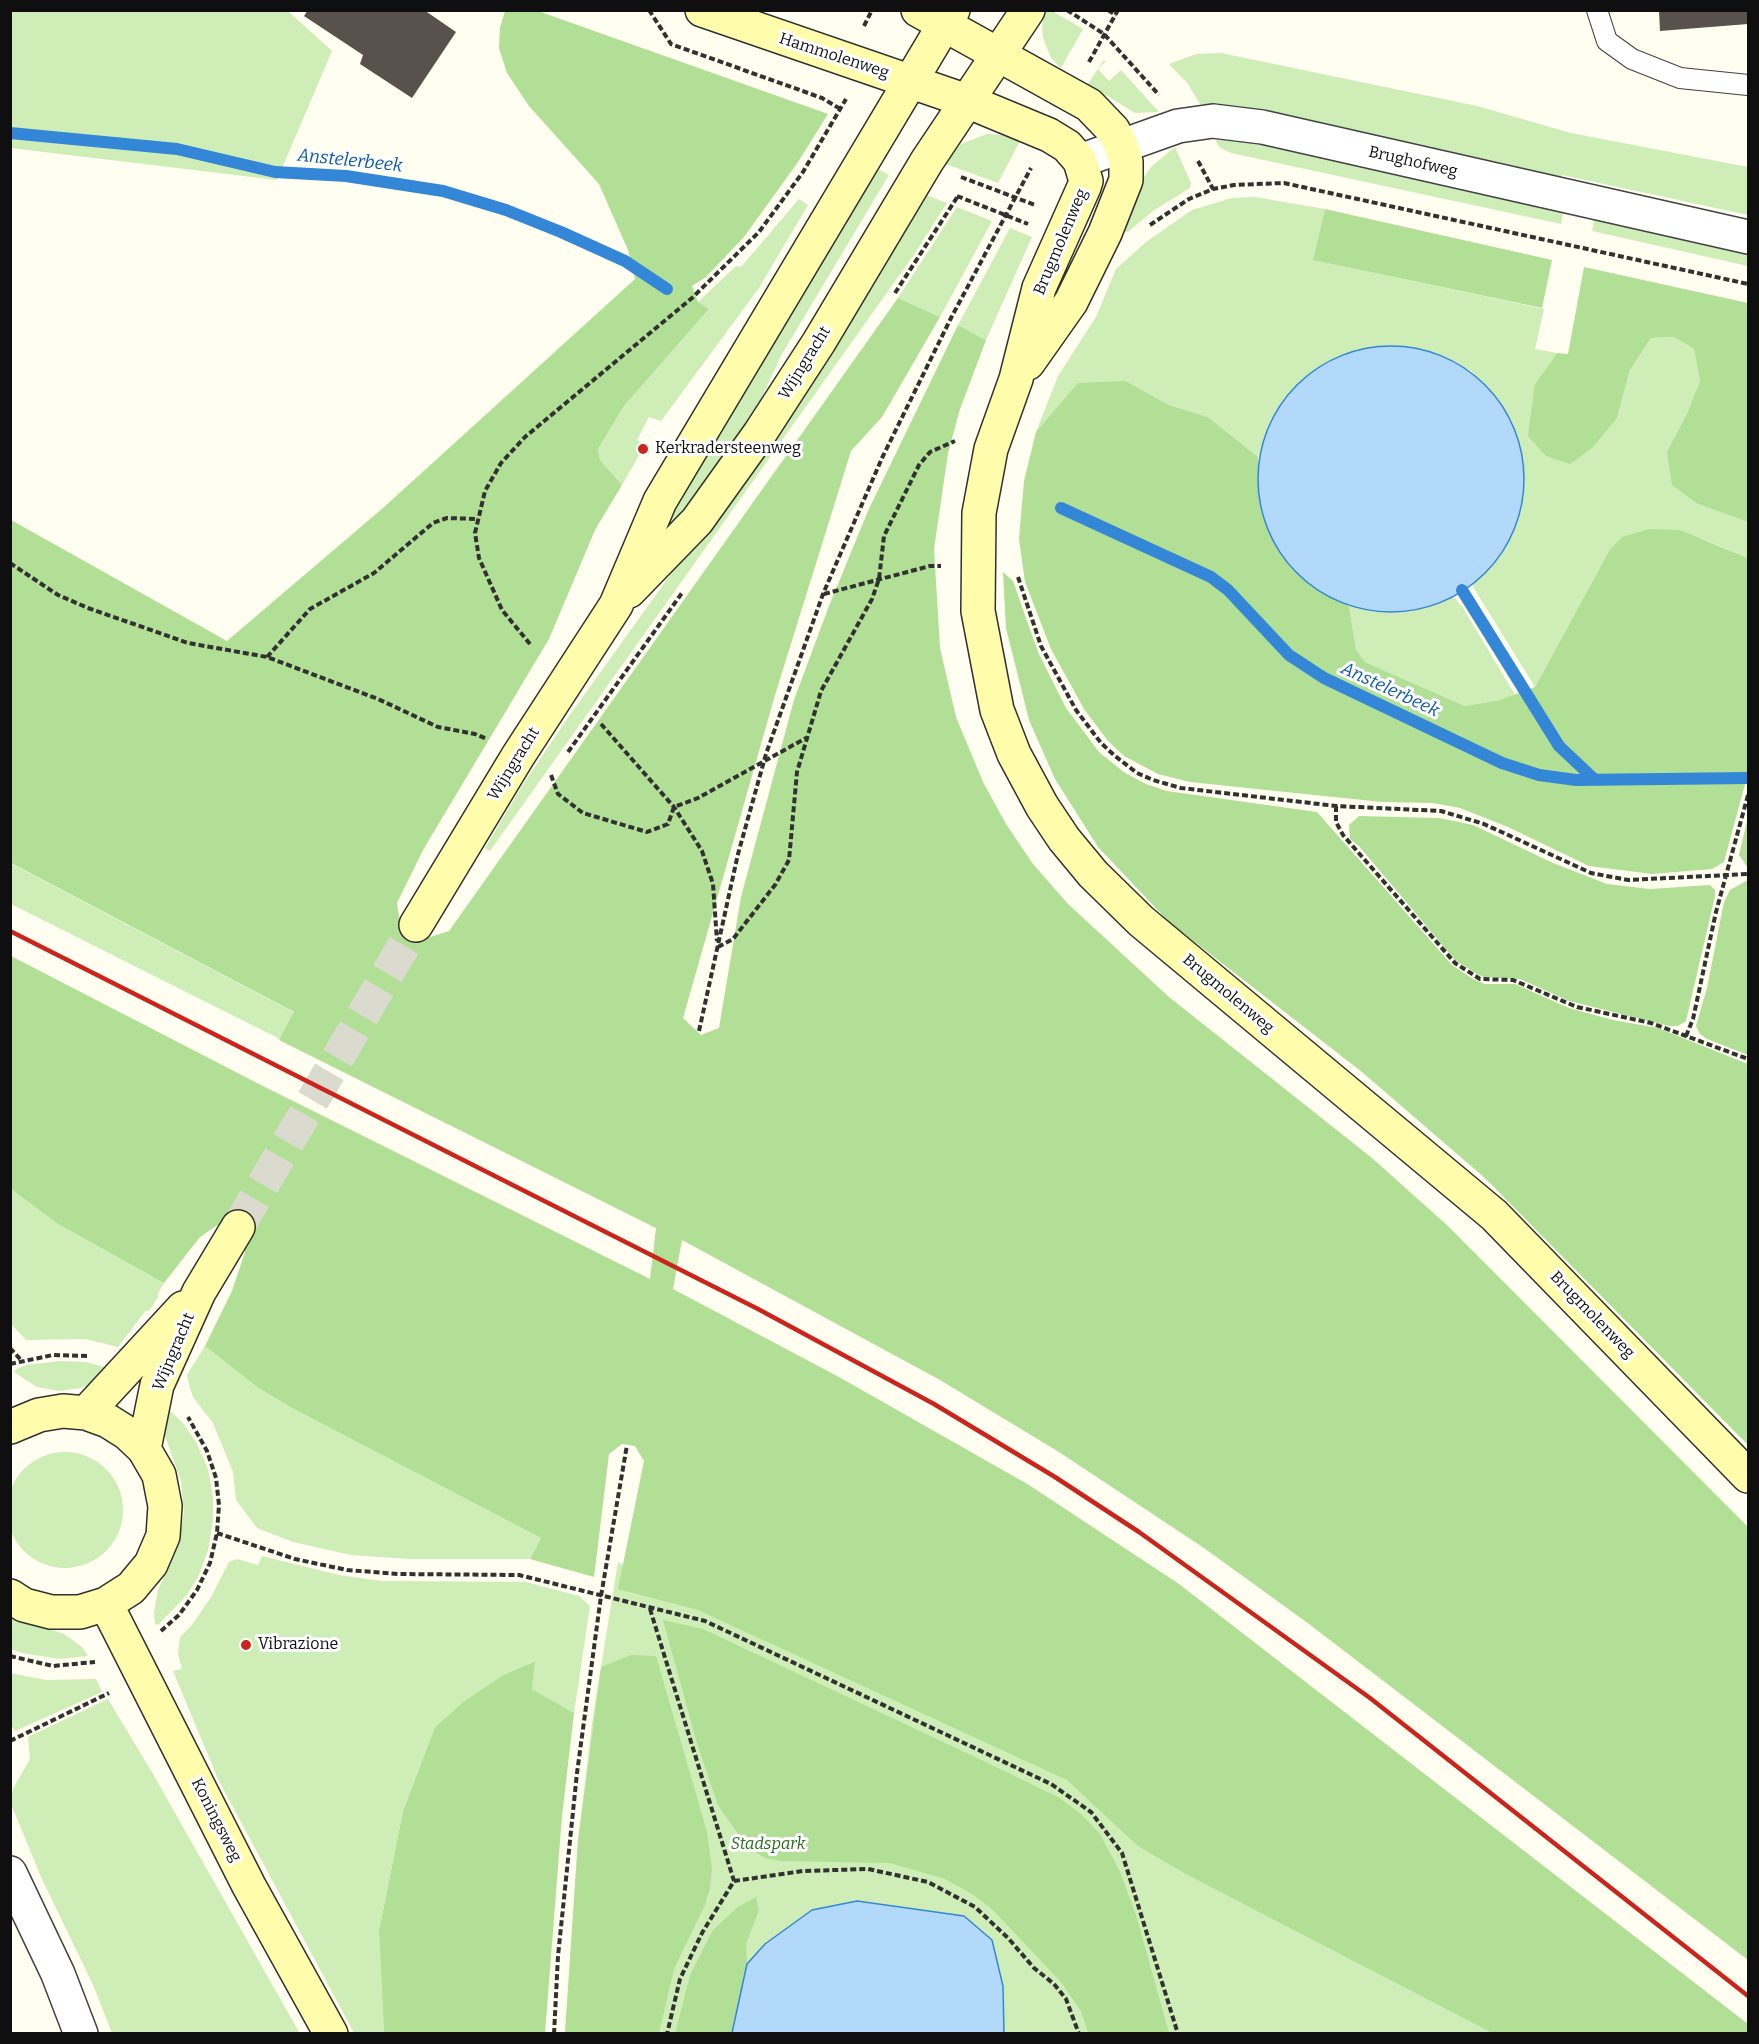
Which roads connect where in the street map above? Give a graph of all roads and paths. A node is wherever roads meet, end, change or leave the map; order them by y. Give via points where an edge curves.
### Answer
1 (649, 10) edge
2 (702, 10) edge
3 (1028, 10) edge
4 (1067, 10) edge
5 (1108, 10) edge
6 (1598, 10) edge
7 (1117, 13) edge
8 (939, 15) edge
9 (1104, 34) junction
10 (999, 54) junction
11 (910, 81) junction
12 (1749, 86) edge
13 (1071, 95) junction
14 (967, 101) junction
15 (1120, 145) junction
16 (1080, 161) junction
17 (1016, 198) dead end
18 (1147, 227) dead end
19 (1749, 237) edge
20 (1749, 284) edge
21 (1016, 379) junction
22 (993, 444) junction
23 (478, 519) junction
24 (10, 563) edge
25 (977, 565) junction
26 (879, 579) junction
27 (823, 594) junction
28 (616, 605) junction
29 (530, 644) dead end
30 (267, 657) junction
31 (601, 724) dead end
32 (806, 738) junction
33 (518, 756) junction
34 (765, 760) junction
35 (552, 775) dead end
36 (1749, 795) edge
37 (1336, 806) junction
38 (674, 807) junction
39 (1728, 874) junction
40 (1749, 874) edge
41 (417, 925) tunnel mouth
42 (717, 948) junction
43 (699, 1031) dead end
44 (1686, 1036) junction
45 (1749, 1059) edge
46 (238, 1227) tunnel mouth
47 (199, 1292) junction
48 (10, 1348) edge
49 (21, 1360) junction
50 (10, 1364) edge
51 (126, 1367) junction
52 (157, 1386) junction
53 (86, 1413) junction
54 (13, 1422) edge
55 (627, 1446) dead end
56 (144, 1449) junction
57 (1749, 1476) edge
58 (217, 1533) junction
59 (10, 1596) edge
60 (601, 1596) junction
61 (106, 1604) junction
62 (650, 1608) junction
63 (131, 1651) junction
64 (10, 1656) edge
65 (106, 1687) dead end
66 (10, 1741) edge
67 (10, 1873) edge
68 (734, 1881) junction
69 (81, 2034) edge
70 (331, 2034) edge
71 (554, 2034) edge
72 (667, 2034) edge
73 (1079, 2034) edge
74 (1178, 2034) edge

1 - 23 path via 671,44 822,98 841,109 803,172 759,232 692,298 525,437 501,463 485,491
2 - 11 main road, Hammolenweg
3 - 10 main road
4 - 9 path
5 - 7 path
6 - 12 lane via 1607,41 1632,59 1680,78
7 - 9 path
8 - 10 main road
8 - 11 main road
9 - 13 path
10 - 13 main road
10 - 14 main road
11 - 14 main road, Hammolenweg
11 - 28 main road, Wijngracht via 660,501
13 - 15 main road, Brugmolenweg via 1089,105 1113,129
14 - 16 main road via 1049,135 1067,146
14 - 28 main road, Wijngracht via 760,433 697,522
15 - 16 street, Brughofweg
15 - 19 street, Brughofweg via 1178,126 1213,121 1262,128
15 - 21 main road, Brugmolenweg via 1126,180 1105,233 1071,302
16 - 21 main road, Brugmolenweg via 1086,181 1039,288
17 - 27 path via 882,458
18 - 20 path via 1189,199 1213,189 1259,183 1317,189
21 - 22 main road, Brugmolenweg
22 - 25 main road, Brugmolenweg via 979,513
22 - 26 path via 960,438 930,452 919,465 884,536
23 - 29 path via 475,533 479,558 502,610
23 - 30 path via 447,518 433,523 374,573 310,609
24 - 30 path via 58,595 88,608 188,643
25 - 26 path via 930,566
25 - 37 path via 1016,562 1018,580 1041,646 1065,692 1101,743 1137,773 1181,788
25 - 57 main road, Brugmolenweg via 978,611 1002,721 1014,754 1064,840 1141,921 1494,1215
26 - 27 path
26 - 32 path via 821,691
27 - 34 path
28 - 33 main road, Wijngracht
30 - 33 path via 378,699 438,727 475,734
31 - 38 path
32 - 34 path
32 - 42 path via 797,772 789,860 775,885 733,939
33 - 41 main road, Wijngracht
34 - 38 path via 698,798
34 - 42 path
35 - 38 path via 558,794 583,813 647,832 668,824
36 - 39 path
37 - 39 path via 1441,811 1466,817 1591,873 1628,880
37 - 44 path via 1336,822 1343,836 1455,963 1482,980 1513,980 1578,1007 1651,1023
38 - 42 path via 702,852 713,884
39 - 40 path
39 - 44 path
42 - 43 path
44 - 45 path
46 - 47 main road, Wijngracht
47 - 51 main road, Wijngracht
47 - 52 main road, Wijngracht
48 - 49 path
49 - 50 path
49 - 51 path via 83,1355
51 - 53 main road, Wijngracht
52 - 56 main road, Wijngracht
52 - 58 path via 195,1426 207,1451 216,1478
53 - 54 main road via 63,1411
53 - 56 main road via 108,1421
55 - 60 path
56 - 61 main road via 159,1475 165,1506 163,1536 151,1564 131,1588
58 - 60 path via 295,1560 347,1570 519,1575
58 - 63 path via 210,1563 179,1615
59 - 61 main road via 24,1605 51,1612 80,1612
60 - 62 path
60 - 71 path via 577,1773
61 - 63 main road, Koningsweg
62 - 68 path
62 - 74 path via 705,1621 1074,1798 1091,1812 1122,1853
63 - 64 path via 80,1665 53,1666
63 - 70 main road, Koningsweg via 249,1886
65 - 66 path via 110,1692 90,1704
67 - 69 street via 58,1974
68 - 72 path via 680,1978
68 - 73 path via 803,1871 868,1869 928,1882 975,1907 1054,1984 1066,1999

